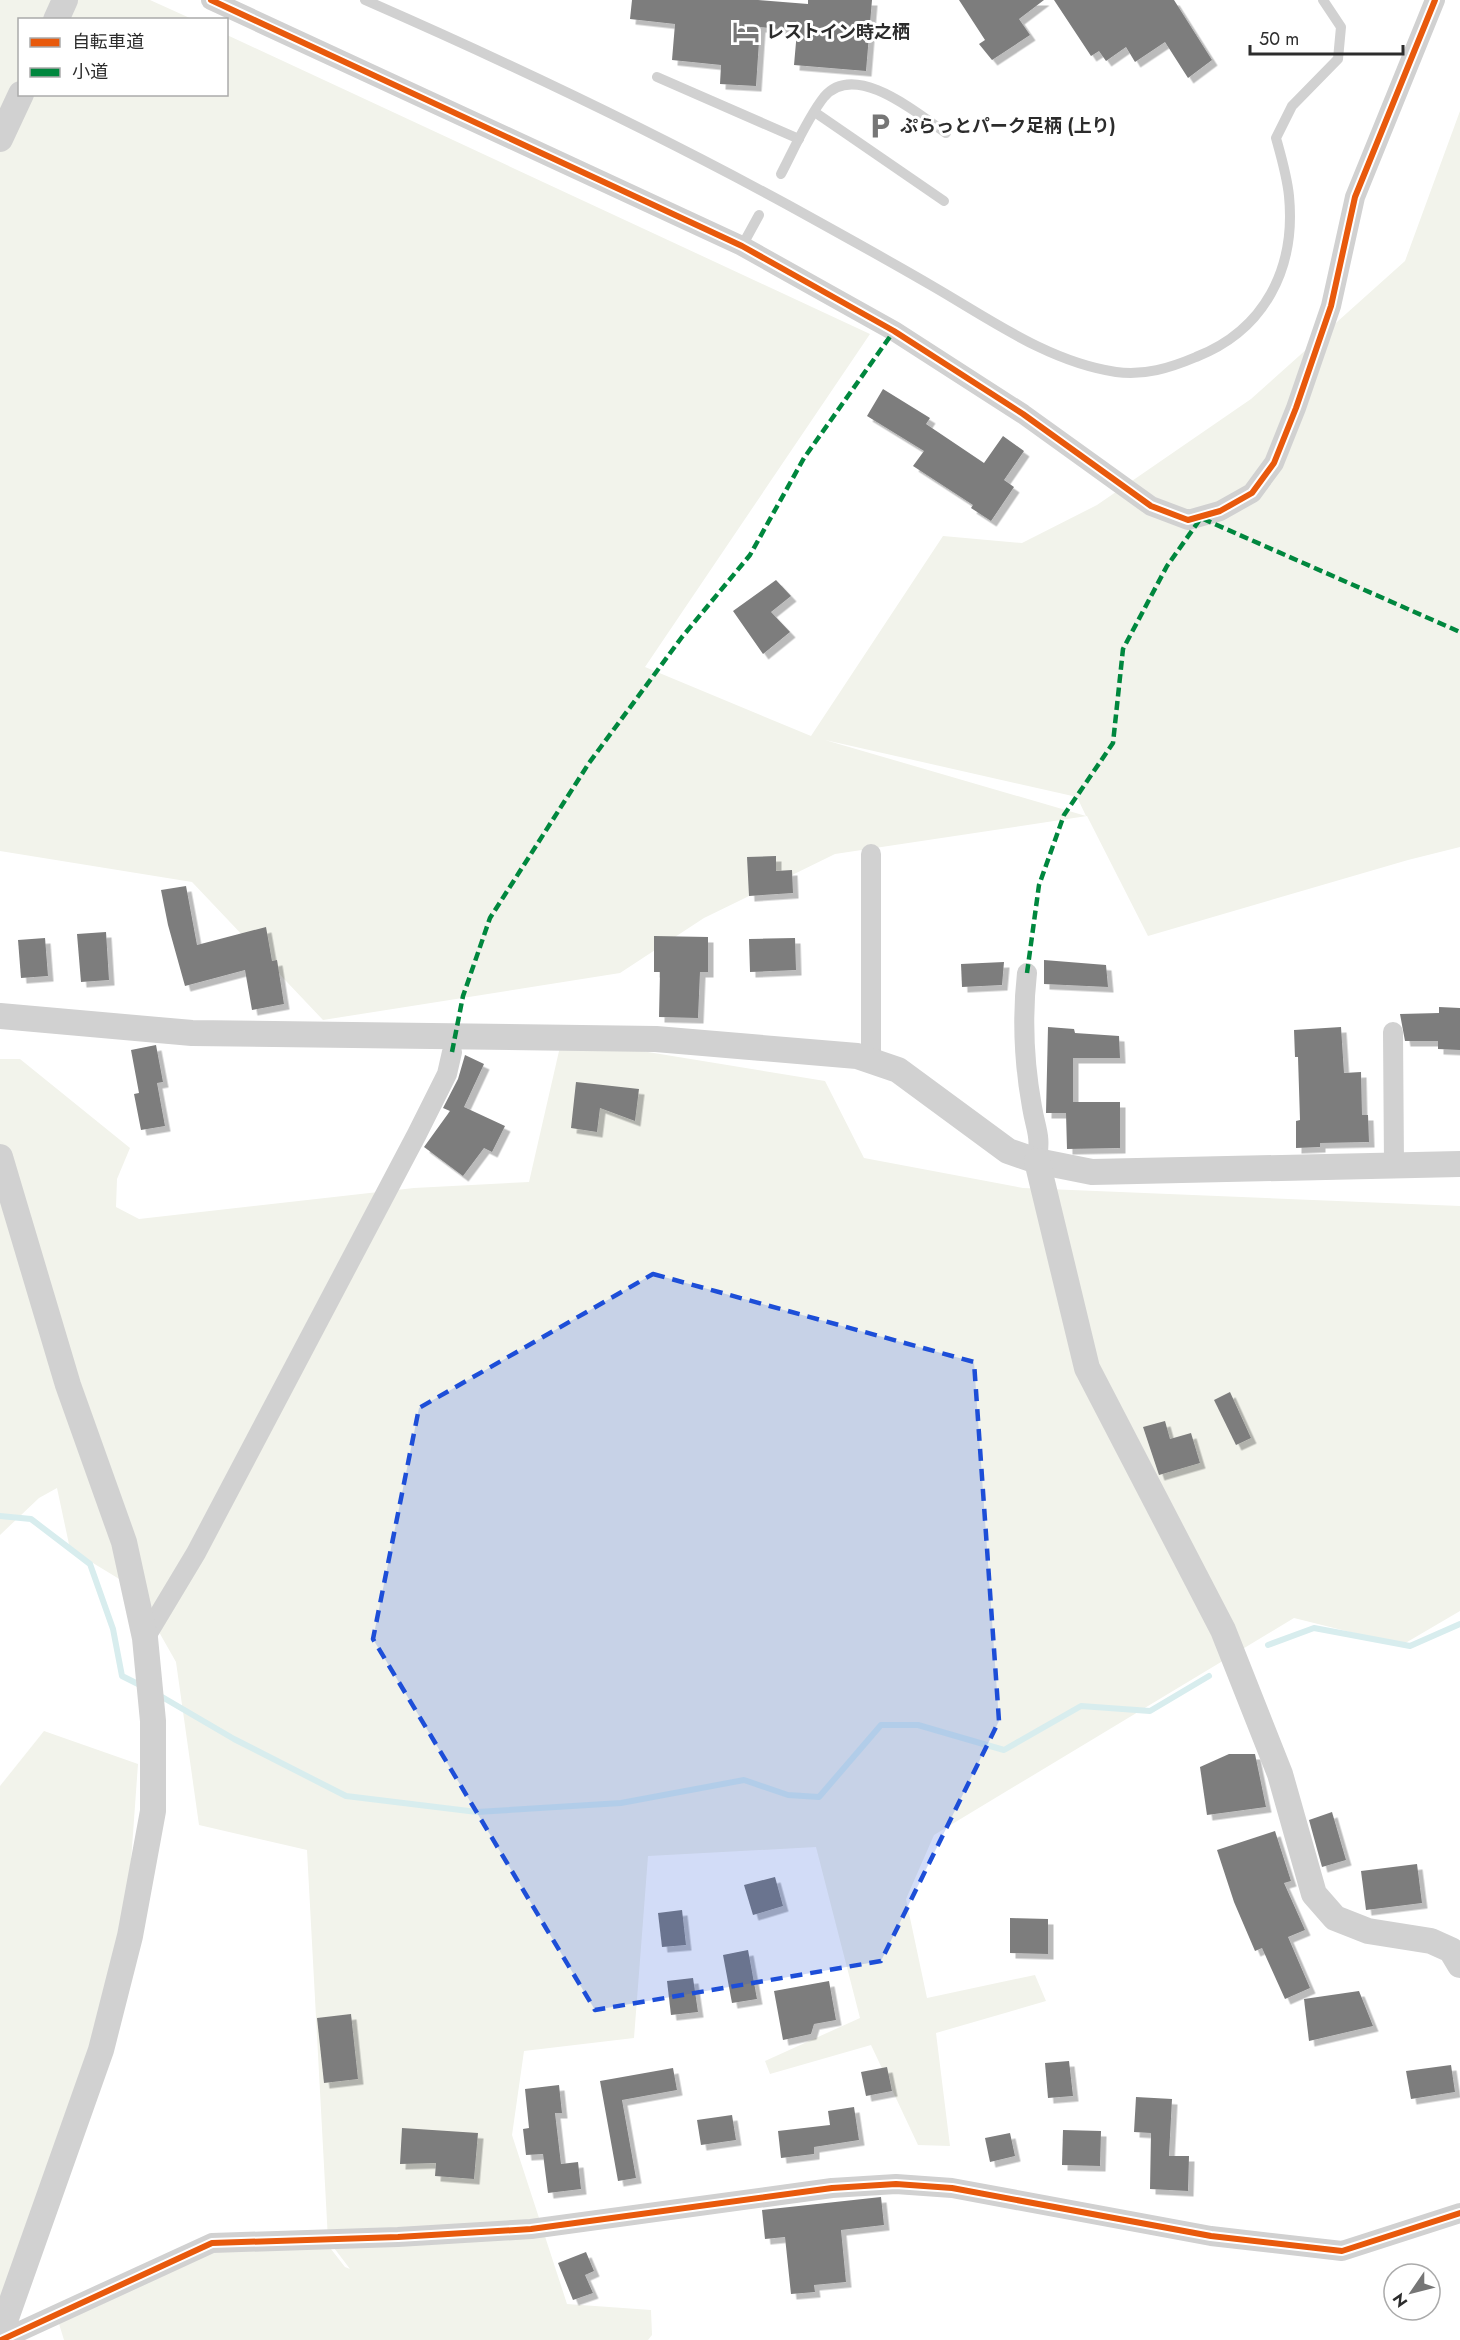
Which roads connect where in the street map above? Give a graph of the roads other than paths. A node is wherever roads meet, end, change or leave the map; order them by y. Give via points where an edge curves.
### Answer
1 (65, 0) edge
2 (211, 0) edge
3 (365, 0) edge
4 (1323, 0) edge
5 (1435, 0) edge
6 (57, 18) edge
7 (657, 77) dead end
8 (20, 96) edge
9 (816, 113) junction
10 (946, 133) dead end
11 (0, 139) edge
12 (799, 139) junction
13 (781, 174) dead end
14 (944, 201) dead end
15 (759, 215) dead end
16 (742, 246) junction
17 (871, 854) dead end
18 (1027, 973) dead end
19 (0, 1016) edge
20 (1393, 1032) dead end
21 (452, 1052) dead end
22 (871, 1060) junction
23 (0, 1157) edge
24 (1037, 1161) junction
25 (1460, 1164) edge
26 (1394, 1165) junction
27 (145, 1638) junction
28 (1460, 1965) edge
29 (1460, 2213) edge
30 (0, 2335) edge
31 (1, 2340) edge

1 - 6 street
2 - 16 street
3 - 4 lane via 510,63 650,131 1023,339 1072,363 1118,373 1162,371 1216,350 1244,330 1266,303 1283,270 1290,229 1289,194 1276,138 1292,106 1338,59 1341,45 1341,27
5 - 16 street via 1355,197 1331,306 1274,463 1252,493 1220,511 1188,520 1151,506 1023,414 894,330
7 - 12 lane
8 - 11 street
9 - 10 lane via 825,96 860,83 897,100
9 - 12 lane
9 - 14 lane
12 - 13 lane
15 - 16 lane
17 - 22 street
18 - 24 street via 1022,1014 1032,1108 1040,1138
19 - 22 street via 192,1033 656,1039 792,1048
20 - 26 street
21 - 27 street via 447,1074 417,1134 196,1552
22 - 24 street via 898,1071 1008,1150
23 - 27 street via 68,1385 124,1542
24 - 26 street via 1092,1172
24 - 28 street via 1087,1368 1223,1630 1280,1774 1314,1894 1335,1918 1368,1931 1431,1941 1451,1950
25 - 26 street
27 - 30 street via 153,1721 153,1811 130,1936 101,2050
29 - 31 street via 1342,2251 1211,2236 952,2188 896,2184 832,2188 531,2229 212,2243

